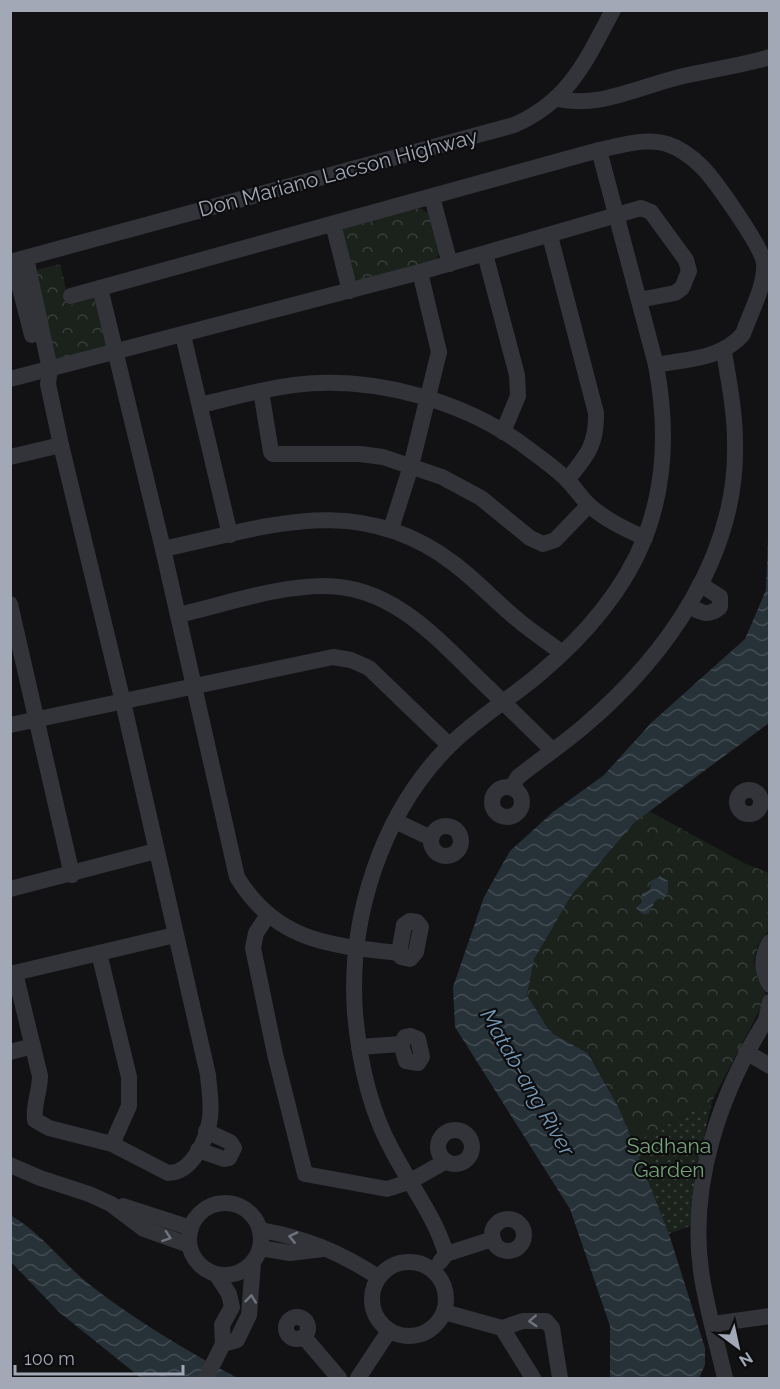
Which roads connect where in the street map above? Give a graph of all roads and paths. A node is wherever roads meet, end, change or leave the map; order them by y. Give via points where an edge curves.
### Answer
1 (613, 10) edge
2 (770, 57) edge
3 (557, 99) junction
4 (599, 150) junction
5 (432, 197) junction
6 (615, 215) junction
7 (333, 224) junction
8 (550, 236) junction
9 (485, 254) junction
10 (450, 264) junction
11 (19, 266) edge
12 (420, 273) junction
13 (100, 288) junction
14 (350, 291) junction
15 (71, 296) dead end
16 (639, 300) junction
17 (183, 335) junction
18 (724, 352) junction
19 (116, 353) junction
20 (656, 365) junction
21 (46, 375) junction
22 (10, 379) edge
23 (261, 391) junction
24 (428, 400) junction
25 (200, 405) junction
26 (503, 432) junction
27 (61, 445) junction
28 (10, 457) edge
29 (411, 466) junction
30 (567, 480) junction
31 (589, 505) junction
32 (391, 529) junction
33 (230, 535) junction
34 (645, 538) junction
35 (163, 549) junction
36 (700, 584) junction
37 (10, 604) edge
38 (689, 606) junction
39 (178, 615) junction
40 (562, 653) junction
41 (17, 661) edge
42 (194, 685) junction
43 (123, 702) junction
44 (502, 702) junction
45 (35, 720) junction
46 (10, 725) edge
47 (449, 745) junction
48 (552, 750) junction
49 (512, 787) dead end
50 (395, 821) junction
51 (431, 838) dead end
52 (156, 851) junction
53 (72, 875) junction
54 (10, 889) edge
55 (268, 915) junction
56 (175, 935) junction
57 (770, 942) edge
58 (357, 948) junction
59 (99, 953) junction
60 (399, 953) dead end
61 (13, 974) edge
62 (770, 985) edge
63 (770, 1002) edge
64 (768, 1018) edge
65 (401, 1044) dead end
66 (33, 1046) junction
67 (359, 1047) junction
68 (10, 1052) edge
69 (746, 1052) junction
70 (770, 1066) edge
71 (206, 1131) junction
72 (112, 1144) junction
73 (198, 1150) junction
74 (446, 1161) dead end
75 (10, 1165) edge
76 (409, 1182) junction
77 (261, 1230) junction
78 (190, 1236) junction
79 (493, 1239) dead end
80 (323, 1250) junction
81 (446, 1254) junction
82 (256, 1256) junction
83 (434, 1270) junction
84 (216, 1274) junction
85 (378, 1277) junction
86 (444, 1312) junction
87 (770, 1316) edge
88 (713, 1324) junction
89 (502, 1328) junction
90 (389, 1331) junction
91 (304, 1337) dead end
92 (224, 1344) junction
93 (206, 1378) edge
94 (339, 1378) edge
95 (358, 1378) edge
96 (533, 1378) edge
97 (560, 1378) edge
98 (725, 1378) edge

1 - 3 street, Don Mariano Lacson Highway via 590,53
2 - 3 street via 686,75 592,102
3 - 11 street, Don Mariano Lacson Highway via 538,114 514,125
4 - 5 street
4 - 6 street
4 - 18 street via 651,142 681,151 704,169 759,246 764,274 743,334
5 - 7 street
5 - 10 street
6 - 8 street
6 - 16 street
6 - 16 street via 641,208 651,212 686,260 689,271 682,288
7 - 13 street
7 - 14 street
8 - 9 street
8 - 30 street via 596,413 596,433 588,454
9 - 10 street
9 - 26 street via 517,375 518,396
10 - 12 street
11 - 21 street
12 - 14 street
12 - 24 street via 439,344
13 - 15 street
13 - 19 street
14 - 17 street
16 - 20 street
17 - 19 street
17 - 25 street
18 - 20 street
18 - 36 street via 735,445 728,508
19 - 21 street
19 - 35 street
20 - 34 street via 664,418 663,470 657,507
21 - 22 street
21 - 27 street
23 - 24 street via 334,383 364,385
23 - 25 street
23 - 29 street via 273,454 360,454
24 - 26 street
24 - 29 street
25 - 33 street
26 - 30 street
27 - 28 street
27 - 43 street
29 - 31 street via 472,493 543,544 555,540
29 - 32 street
30 - 31 street
31 - 34 street via 615,524
32 - 33 street via 352,521 310,519
32 - 40 street via 427,545 452,562
33 - 35 street
34 - 40 street via 606,606
35 - 39 street
36 - 38 street
36 - 38 street via 720,597 720,607 703,614
37 - 41 street
38 - 48 street via 636,676 582,728
39 - 42 street
39 - 44 street via 294,588 351,588 383,599 426,627
40 - 44 street
41 - 45 street
42 - 43 street
42 - 47 street via 312,659 351,660 382,678
42 - 55 street via 237,877 248,896
43 - 45 street
43 - 52 street
44 - 47 street
44 - 48 street
45 - 46 street
45 - 53 street
47 - 50 street via 424,774
48 - 49 street via 518,777
50 - 51 street
50 - 58 street via 368,886
52 - 53 street
52 - 56 street
53 - 54 street
55 - 58 street via 310,939
55 - 76 street via 256,933 253,948 303,1171 375,1188 398,1187
56 - 59 street
56 - 71 street via 208,1075 210,1117
57 - 62 street via 763,956
58 - 60 street
58 - 67 street via 355,1012
59 - 61 street
59 - 72 street via 129,1077 129,1106
61 - 66 street
63 - 64 street
64 - 69 street
65 - 67 street
66 - 68 street
66 - 72 street via 40,1076 33,1111 35,1120 49,1128
67 - 76 street via 378,1120
69 - 70 street
69 - 88 street via 728,1088 703,1178 701,1271
71 - 73 street
71 - 73 street via 230,1142 234,1148 229,1158 224,1159
72 - 73 street via 168,1173 178,1173 189,1166
74 - 76 street
75 - 78 street
76 - 81 street via 437,1225
77 - 78 street via 248,1211 226,1203 204,1209
80 -> 77 street via 310,1240
77 - 82 street
78 - 84 street via 194,1258
79 - 81 street
80 - 82 street
80 - 85 street via 350,1259
81 - 83 street
82 - 84 street via 236,1274
92 -> 82 street via 237,1340 249,1315
83 - 85 street via 405,1262 387,1268
83 - 86 street via 446,1290
84 - 92 street via 232,1307 222,1325
85 - 90 street via 371,1301 374,1313
86 - 89 street
86 - 90 street via 437,1323 415,1336
87 - 88 street
88 - 98 street
89 - 96 street
97 -> 89 street via 550,1323 523,1321
90 - 95 street
91 - 94 street
92 - 93 street

